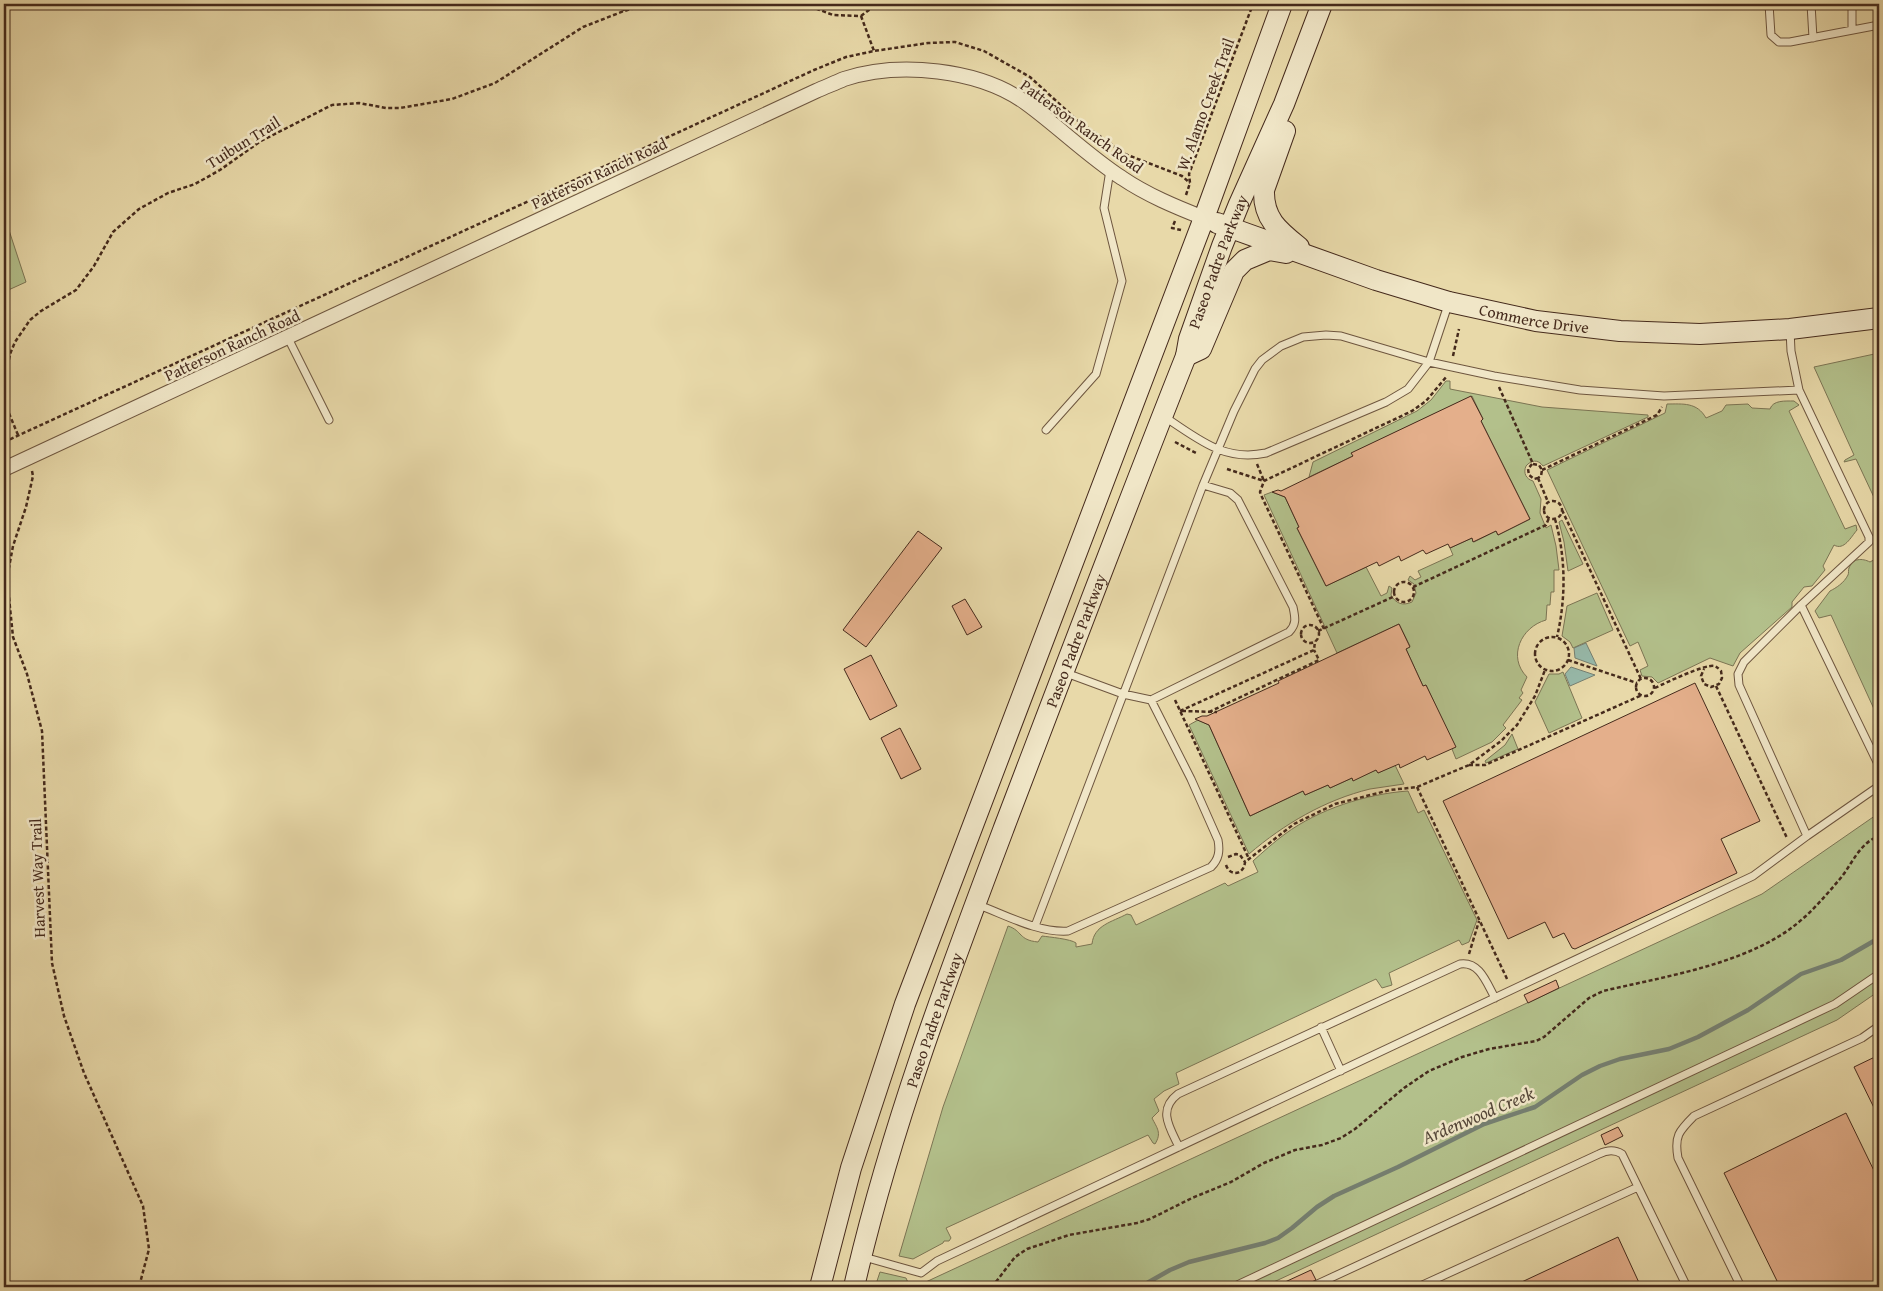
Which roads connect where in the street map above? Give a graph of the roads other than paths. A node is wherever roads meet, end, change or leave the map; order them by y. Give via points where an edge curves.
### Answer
1 (1282, 4) edge
2 (1322, 4) edge
3 (1768, 4) edge
4 (1811, 4) edge
5 (1852, 4) edge
6 (1879, 25) edge
7 (1852, 30) junction
8 (1812, 38) junction
9 (1284, 104) junction
10 (1110, 170) junction
11 (1204, 218) junction
12 (1230, 227) junction
13 (1313, 258) junction
14 (1449, 302) junction
15 (1879, 318) edge
16 (1790, 329) junction
17 (288, 338) junction
18 (1186, 356) junction
19 (1429, 362) junction
20 (1799, 390) junction
21 (1162, 416) junction
22 (329, 420) dead end
23 (1046, 430) dead end
24 (1217, 450) junction
25 (4, 469) edge
26 (1203, 485) junction
27 (1801, 604) junction
28 (1063, 672) junction
29 (1123, 694) junction
30 (1151, 700) junction
31 (1879, 766) edge
32 (1879, 786) edge
33 (1807, 836) junction
34 (976, 904) junction
35 (1035, 926) junction
36 (1879, 974) edge
37 (1495, 998) junction
38 (1879, 1026) edge
39 (1320, 1027) junction
40 (1341, 1071) junction
41 (1179, 1147) junction
42 (1638, 1187) junction
43 (861, 1256) junction
44 (820, 1287) edge
45 (854, 1287) edge
46 (1233, 1287) edge
47 (1310, 1287) edge
48 (1418, 1287) edge
49 (1687, 1287) edge
50 (1742, 1287) edge

1 - 11 main road, Paseo Padre Parkway
2 - 9 main road, Paseo Padre Parkway
3 - 8 lane via 1770,35 1779,42
4 - 8 lane
5 - 7 lane
6 - 7 lane
7 - 8 lane
9 - 12 main road, Paseo Padre Parkway
9 - 13 main road via 1290,116 1264,190 1266,208 1276,228
10 - 11 street, Patterson Ranch Road via 1176,207
10 - 17 street, Patterson Ranch Road via 1025,102 990,85 953,74 912,69 880,71 845,79 816,91
10 - 23 lane via 1104,208 1122,281 1096,374
11 - 12 main road, Commerce Drive
11 - 44 main road, Paseo Padre Parkway via 904,1004 851,1168
12 - 13 main road, Commerce Drive
12 - 18 main road, Paseo Padre Parkway via 1189,339
13 - 14 main road, Commerce Drive
13 - 18 main road via 1269,250 1245,260 1234,271 1201,349
14 - 16 main road, Commerce Drive via 1536,321 1620,331 1700,334
14 - 19 lane
15 - 16 main road, Commerce Drive
16 - 20 lane
17 - 22 lane
17 - 25 street, Patterson Ranch Road
18 - 21 main road, Paseo Padre Parkway
19 - 20 lane via 1580,390 1664,396
19 - 24 lane via 1408,389 1386,402 1266,453 1233,454
19 - 24 lane via 1341,336 1313,335 1281,346 1262,360 1256,369
20 - 27 lane via 1869,537 1869,542
21 - 24 lane
21 - 28 main road, Paseo Padre Parkway
24 - 26 lane
26 - 29 lane
26 - 30 lane via 1230,493 1238,500 1293,607 1295,621 1289,632
27 - 31 lane
27 - 33 lane via 1744,662 1738,674 1739,685
28 - 29 lane
28 - 34 main road, Paseo Padre Parkway
29 - 30 lane
29 - 35 lane
30 - 35 lane via 1218,840 1220,849 1216,862 1072,930 1064,932
32 - 33 lane
33 - 37 lane via 1754,876
34 - 35 lane
34 - 43 main road, Paseo Padre Parkway via 908,1095
36 - 46 lane via 1835,1004
37 - 39 lane via 1477,967 1466,963
37 - 40 lane
38 - 50 lane via 1862,1038 1694,1116 1680,1130 1675,1145 1678,1158
39 - 40 lane
39 - 41 lane via 1171,1099 1167,1106 1167,1122
40 - 41 lane
41 - 43 lane via 937,1261 921,1273
42 - 47 lane via 1622,1154 1617,1150 1606,1151
42 - 48 lane
42 - 49 lane
43 - 45 main road, Paseo Padre Parkway

